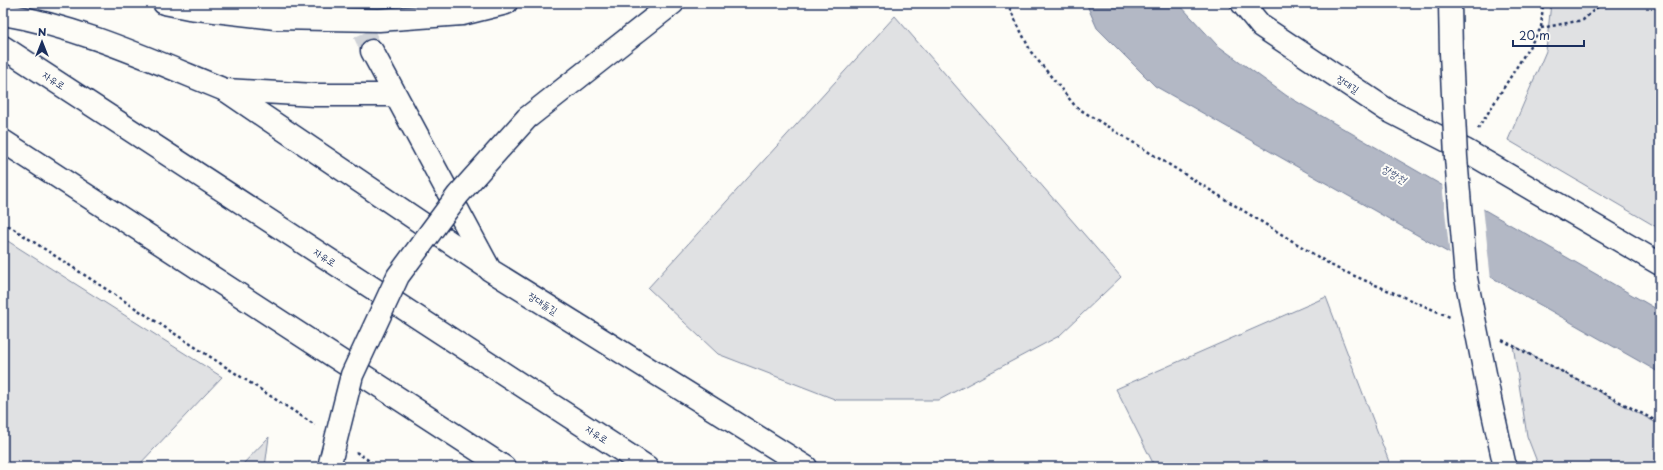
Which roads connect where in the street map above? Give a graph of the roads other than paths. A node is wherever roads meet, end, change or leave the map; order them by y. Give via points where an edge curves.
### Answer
1 (164, 3) edge
2 (506, 3) edge
3 (673, 3) edge
4 (1242, 3) edge
5 (1450, 3) edge
6 (3, 14) edge
7 (3, 47) edge
8 (372, 52) tunnel mouth
9 (225, 90) junction
10 (395, 95) junction
11 (3, 141) edge
12 (1660, 264) edge
13 (490, 270) junction
14 (329, 467) edge
15 (504, 467) edge
16 (647, 467) edge
17 (806, 467) edge
18 (1505, 467) edge

1 - 2 main road via 275,18 379,20 462,14
3 - 14 main road, bridge via 527,118 458,195 398,276 352,375
4 - 12 main road, 장대길 via 1261,26 1387,110 1465,150
5 - 18 main road, bridge via 1456,157 1466,278
6 - 9 main road via 36,20 135,54
7 - 16 main road, 자유로
8 - 10 main road, 장대들길
9 - 10 main road
9 - 13 main road
10 - 13 main road, 장대들길
11 - 15 main road
13 - 17 main road, 장대들길

